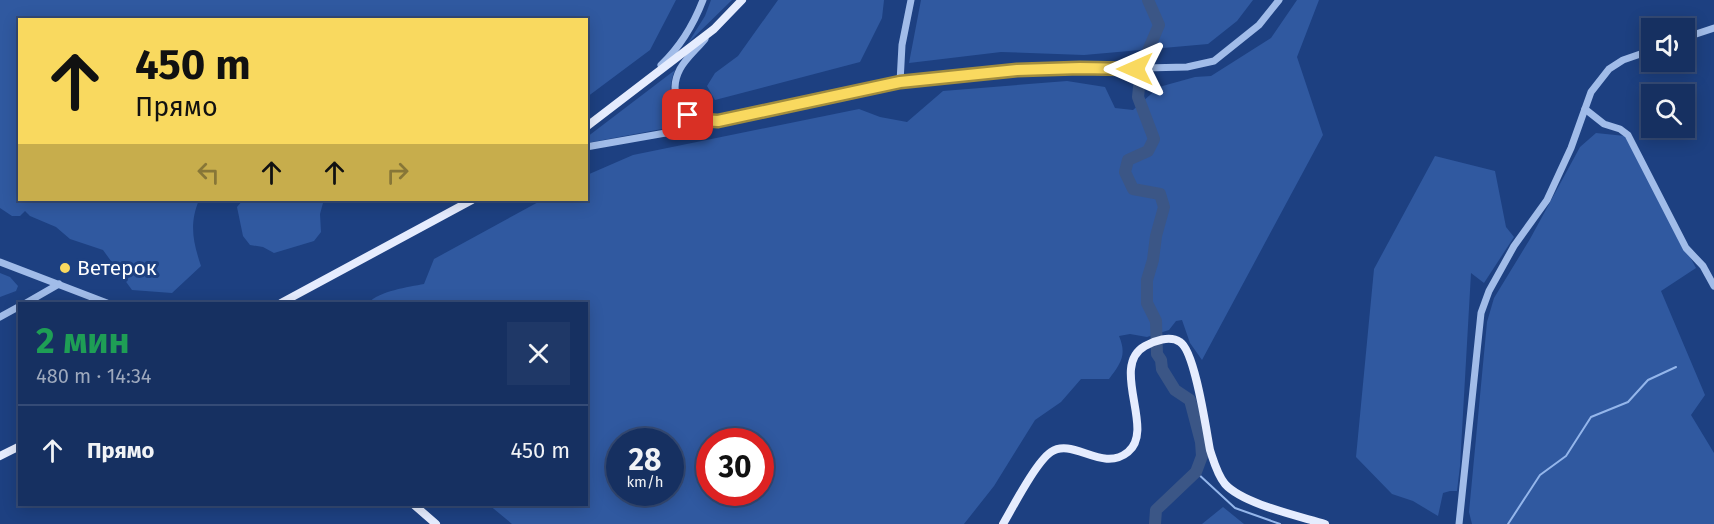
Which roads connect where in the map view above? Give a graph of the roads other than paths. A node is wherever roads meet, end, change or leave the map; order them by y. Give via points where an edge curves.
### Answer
1 (703, 0) edge
2 (742, 0) edge
3 (911, 0) edge
4 (1279, 0) edge
5 (1714, 28) edge
6 (714, 29) junction
7 (1695, 34) edge
8 (1641, 54) edge
9 (900, 82) junction
10 (627, 98) junction
11 (1585, 109) junction
12 (718, 121) junction
13 (588, 126) edge
14 (588, 147) edge
15 (470, 201) edge
16 (0, 262) edge
17 (59, 284) junction
18 (1714, 286) edge
19 (28, 302) edge
20 (104, 302) edge
21 (283, 302) edge
22 (18, 307) edge
23 (0, 317) edge
24 (18, 447) edge
25 (0, 456) edge
26 (415, 506) edge
27 (436, 524) edge
28 (1003, 524) edge
29 (1325, 524) edge
30 (1459, 524) edge

1 - 10 street via 681,44
2 - 6 main road
3 - 9 street
4 - 9 street via 1259,25 1214,61 1187,66 1017,70
5 - 7 street
6 - 10 main road
6 - 12 street via 681,68 675,88 680,107 688,115
8 - 11 street via 1609,69 1591,92
9 - 12 street
10 - 13 main road
11 - 18 street via 1604,124 1628,135 1686,248 1703,266
11 - 30 street via 1547,200 1514,246 1481,313
12 - 14 street
15 - 21 main road
16 - 17 street
17 - 19 street
17 - 20 street
22 - 23 street
24 - 25 main road
26 - 27 main road
28 - 29 main road via 1039,464 1052,451 1070,449 1111,459 1133,447 1139,431 1131,388 1135,357 1148,345 1167,339 1184,345 1191,360 1212,457 1225,483 1251,500

